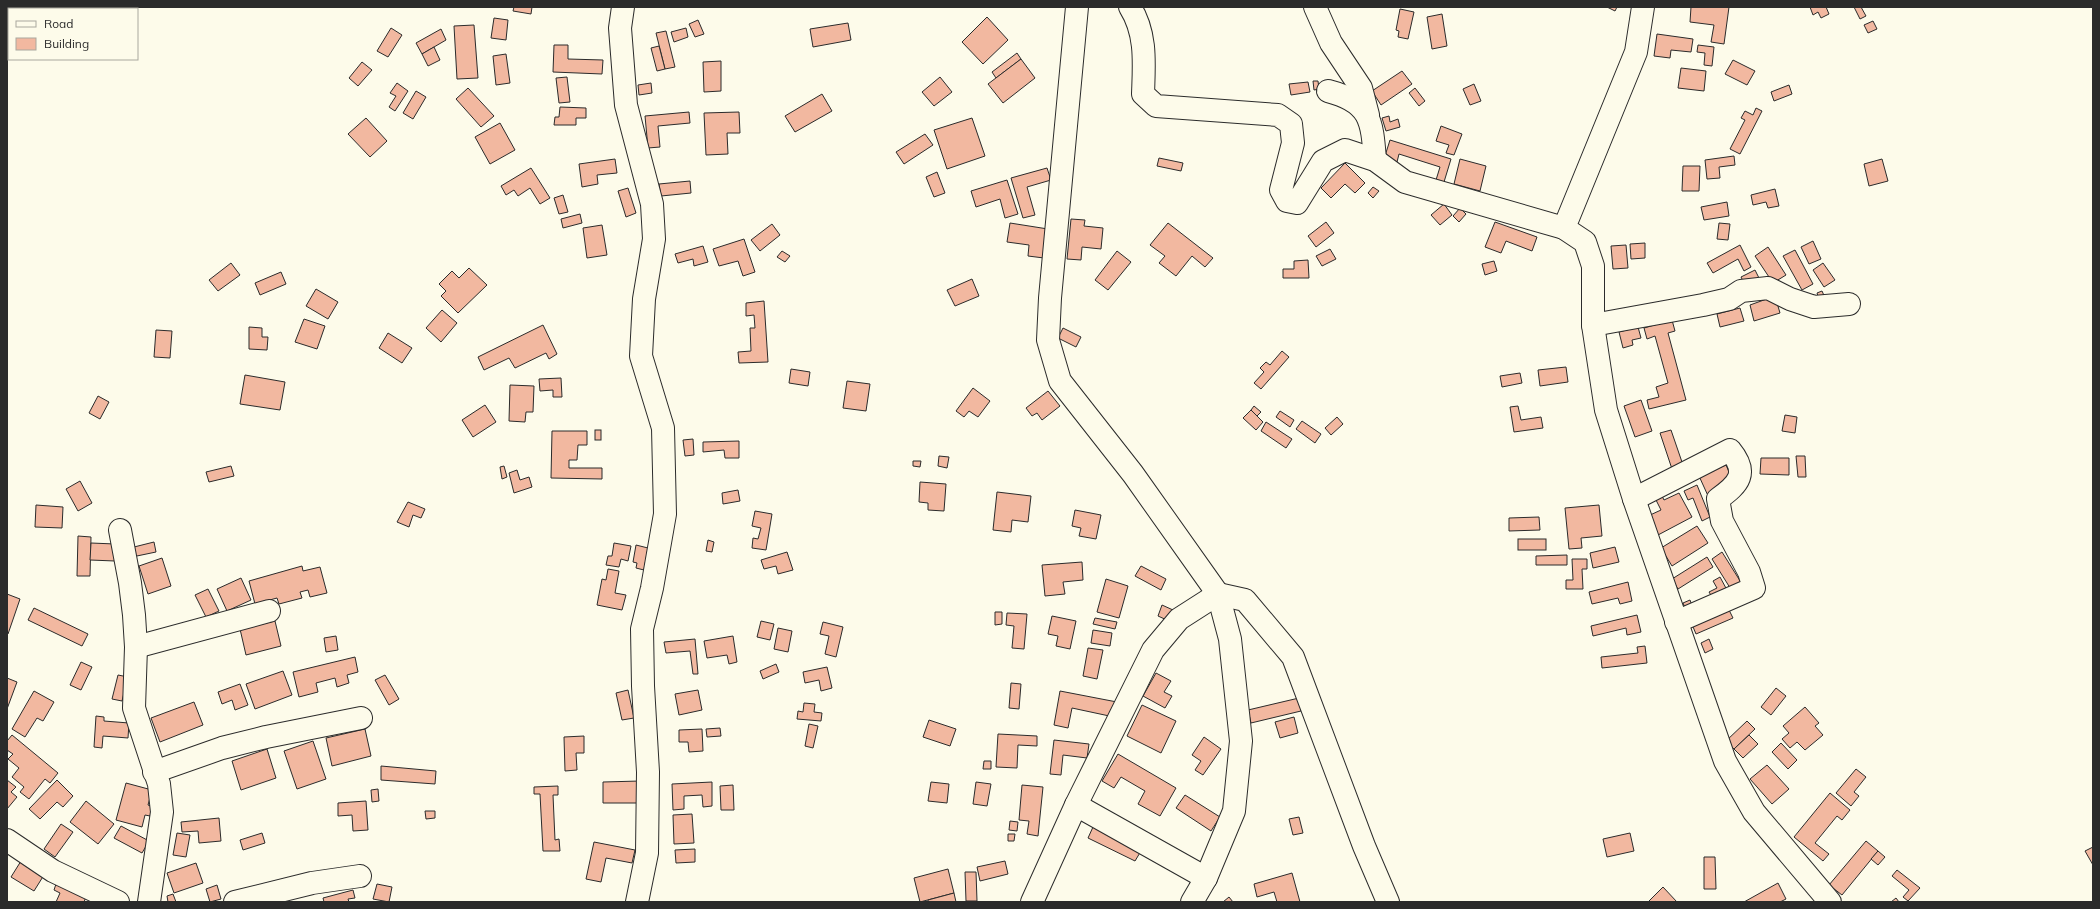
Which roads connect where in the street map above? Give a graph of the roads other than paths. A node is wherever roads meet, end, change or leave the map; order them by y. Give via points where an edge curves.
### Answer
1 (623, 7) edge
2 (1077, 7) edge
3 (1130, 7) edge
4 (1314, 7) edge
5 (1643, 7) edge
6 (1328, 91) dead end
7 (1368, 115) junction
8 (1375, 160) junction
9 (1564, 228) junction
10 (1849, 304) dead end
11 (1593, 325) junction
12 (1634, 499) junction
13 (120, 530) dead end
14 (1218, 594) junction
15 (269, 611) dead end
16 (1676, 622) junction
17 (136, 647) junction
18 (361, 718) dead end
19 (154, 772) junction
20 (1076, 805) junction
21 (7, 840) edge
22 (360, 876) dead end
23 (1206, 878) junction
24 (118, 902) edge
25 (149, 902) edge
26 (235, 902) edge
27 (637, 902) edge
28 (1032, 902) edge
29 (1192, 902) edge
30 (1388, 902) edge
31 (1830, 902) edge

1 - 27 street via 620,28 626,105 652,204 654,239 644,299 641,356 663,428 665,514 642,629 648,780 647,853
2 - 14 street via 1048,340 1060,381 1133,474
3 - 8 street via 1136,17 1144,45 1143,94 1156,106 1278,115 1291,124 1293,143 1281,190 1288,201 1297,203 1323,161 1345,150
4 - 7 street via 1331,43 1361,88
5 - 9 street via 1636,52
6 - 7 street via 1347,96
7 - 8 street via 1373,131
8 - 9 street via 1405,182
9 - 11 street via 1585,242 1593,266
10 - 11 street via 1814,307 1768,288 1741,291 1729,299 1703,305
11 - 12 street via 1606,410
12 - 16 street
12 - 16 street via 1730,450 1738,460 1740,474 1735,487 1718,499 1722,522 1749,572 1754,588
13 - 17 street via 130,583
14 - 20 street via 1179,619 1154,650
14 - 23 street via 1230,639 1241,741 1234,811
14 - 30 street via 1244,600 1293,657 1364,846
15 - 17 street
16 - 31 street via 1725,761 1754,812
17 - 19 street via 134,708
18 - 19 street via 222,748
19 - 25 street via 159,784 162,812
20 - 23 street
20 - 28 street
21 - 24 street via 53,871
22 - 26 street via 312,883
23 - 29 street

